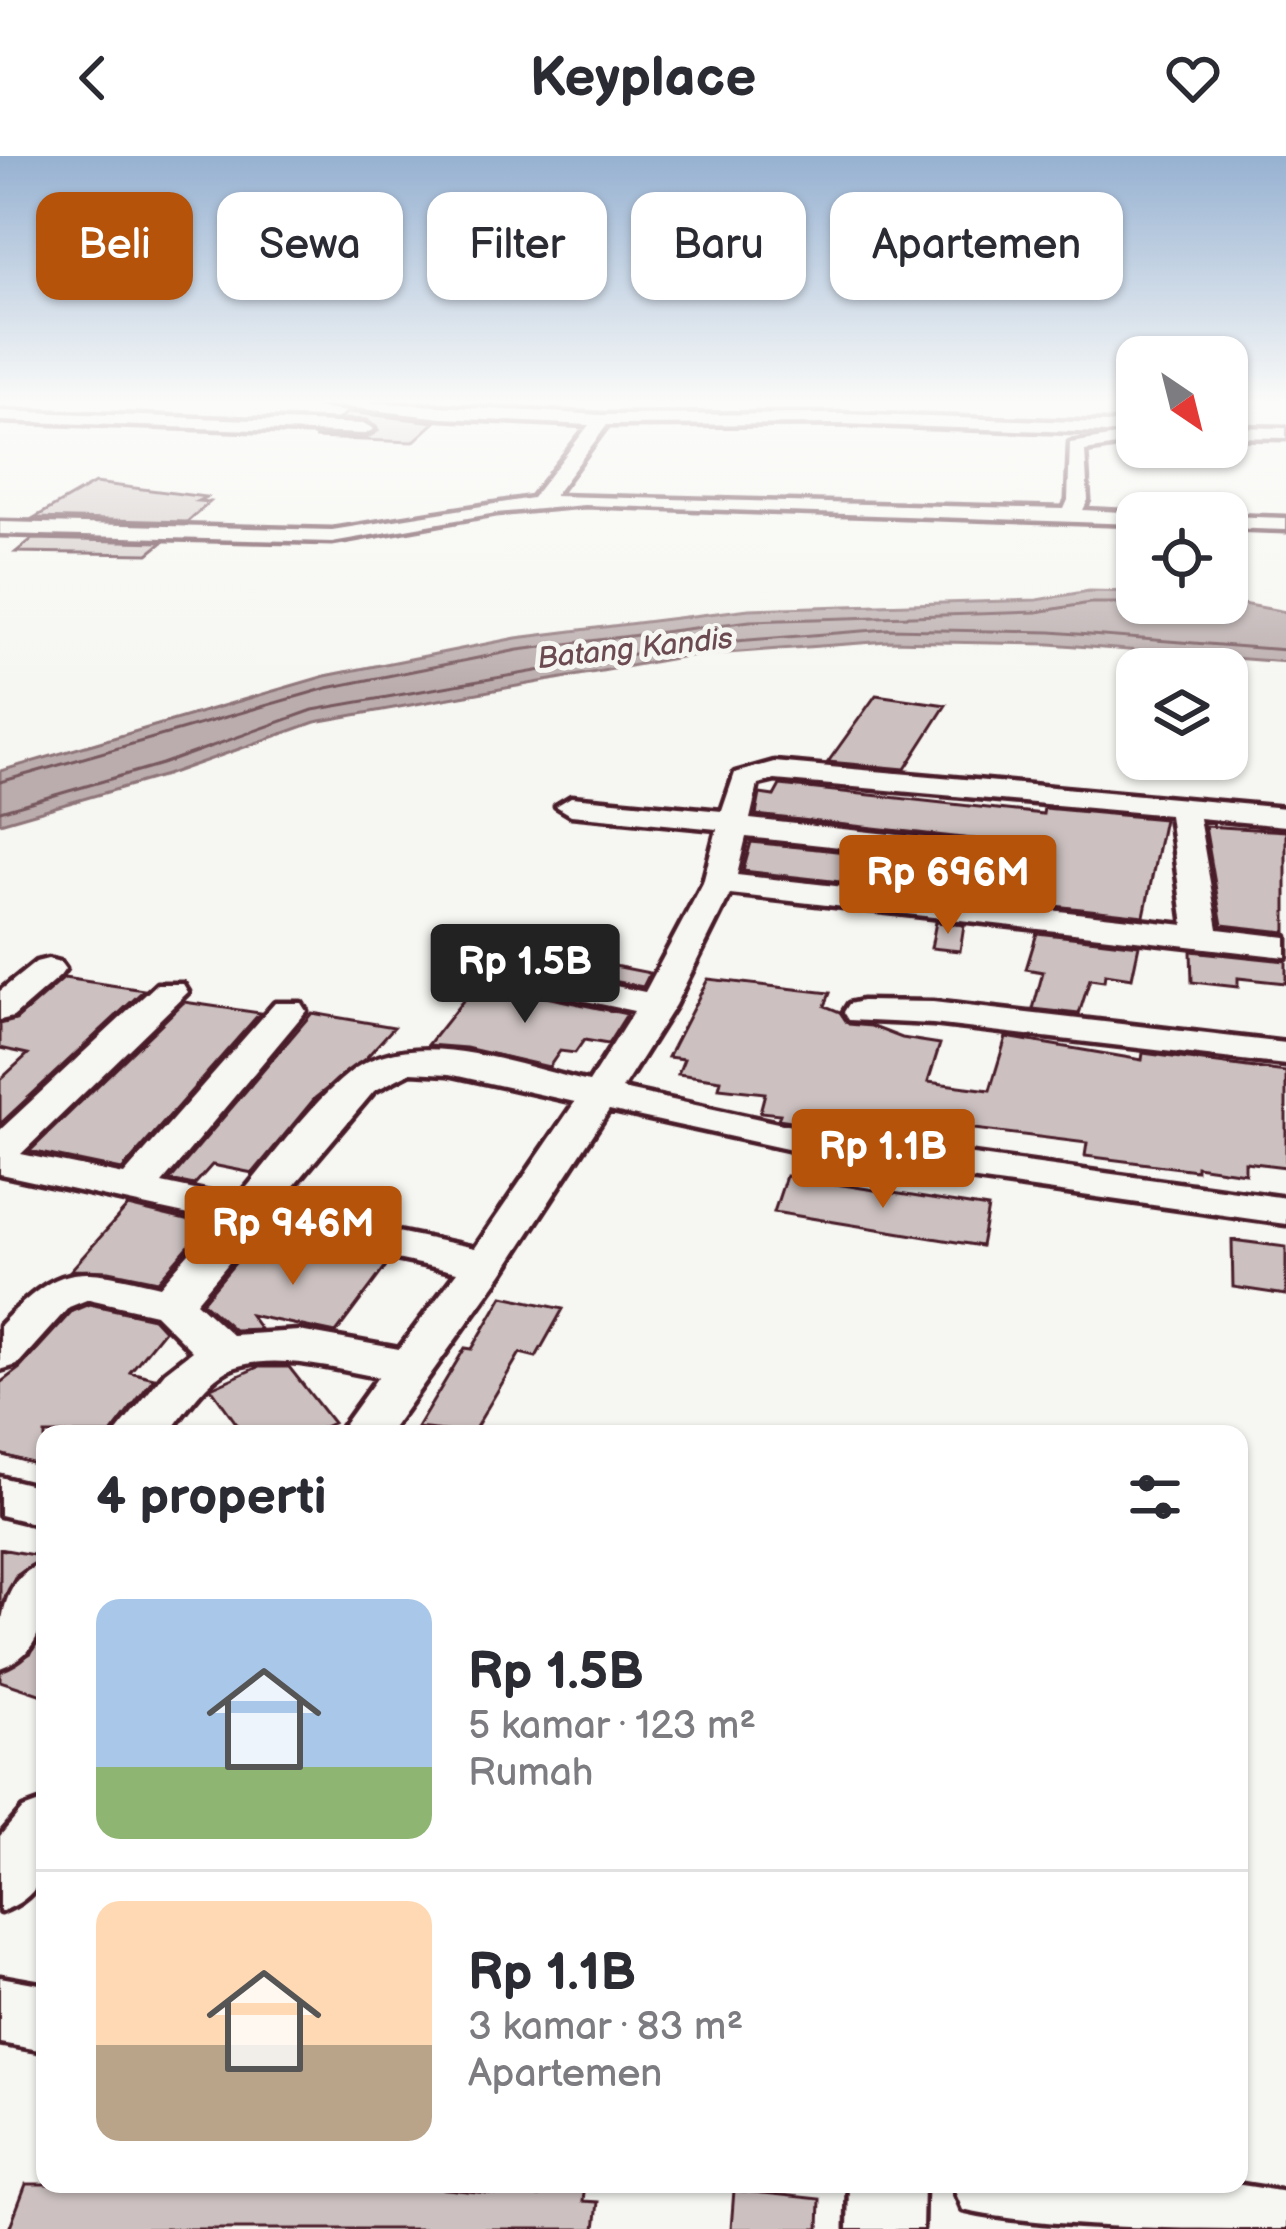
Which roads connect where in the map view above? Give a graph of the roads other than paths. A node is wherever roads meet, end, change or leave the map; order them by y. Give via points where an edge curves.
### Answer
1 (544, 496) edge
2 (1078, 496) edge
3 (539, 502) junction
4 (1070, 515) junction
5 (1116, 517) edge
6 (1248, 523) edge
7 (1286, 524) edge
8 (0, 527) edge
9 (1035, 796) junction
10 (571, 806) dead end
11 (1183, 809) junction
12 (1286, 817) edge
13 (732, 824) junction
14 (1034, 859) junction
15 (719, 883) junction
16 (1035, 919) junction
17 (1202, 937) junction
18 (1286, 946) edge
19 (47, 969) dead end
20 (520, 978) dead end
21 (170, 992) dead end
22 (656, 1004) junction
23 (0, 1009) edge
24 (288, 1011) dead end
25 (862, 1012) dead end
26 (1286, 1054) edge
27 (602, 1096) junction
28 (0, 1152) edge
29 (0, 1162) edge
30 (135, 1189) junction
31 (1286, 1211) edge
32 (249, 1213) junction
33 (486, 1264) junction
34 (170, 1303) junction
35 (9, 1330) edge
36 (220, 1352) junction
37 (410, 1367) junction
38 (148, 1425) edge
39 (368, 1425) edge
40 (0, 1496) edge
41 (36, 1505) edge
42 (36, 1595) edge
43 (0, 1645) edge
44 (36, 1839) edge
45 (0, 1883) edge
46 (0, 2010) edge
47 (36, 2016) edge
48 (886, 2193) edge
49 (1048, 2193) edge
50 (885, 2229) edge
51 (1285, 2229) edge

1 - 3 street
2 - 4 street
3 - 4 street
3 - 8 street via 332,536
4 - 5 street
6 - 7 street
9 - 11 street
9 - 13 street via 760,772 745,779
9 - 14 street
10 - 13 street
11 - 12 street
11 - 17 street
13 - 14 street
13 - 15 street
14 - 16 street
15 - 16 street
15 - 22 street
16 - 17 street
17 - 18 street
19 - 23 street
20 - 22 street
21 - 28 street
22 - 27 street
24 - 30 street
25 - 26 street via 933,1013
27 - 31 street via 842,1148
27 - 32 street via 449,1063 387,1066 360,1083
27 - 33 street
29 - 30 street
30 - 32 street
32 - 33 street
32 - 34 street
33 - 37 street
34 - 35 street via 77,1284
34 - 36 street
36 - 37 street via 299,1347
36 - 38 street
37 - 39 street
40 - 41 street
42 - 43 street
44 - 45 street
46 - 47 street
48 - 50 street
49 - 51 street

